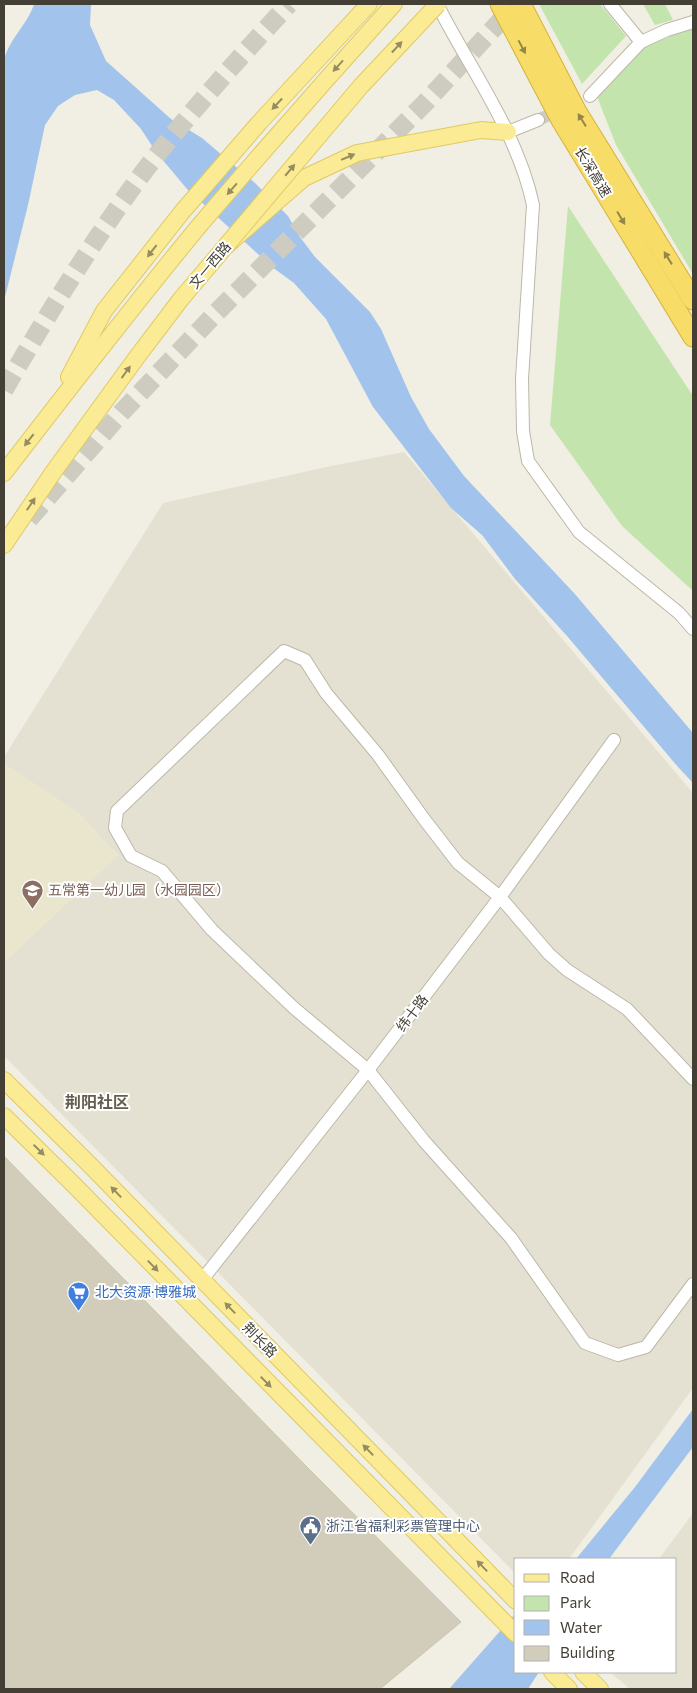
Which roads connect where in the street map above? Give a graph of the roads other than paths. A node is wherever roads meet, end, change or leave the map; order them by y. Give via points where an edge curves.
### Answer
1 (369, 4) edge
2 (394, 4) edge
3 (438, 4) edge
4 (500, 4) edge
5 (521, 4) edge
6 (610, 4) edge
7 (693, 22) edge
8 (641, 42) junction
9 (590, 96) tunnel mouth
10 (538, 120) tunnel mouth
11 (508, 132) junction
12 (225, 247) junction
13 (693, 300) edge
14 (693, 337) edge
15 (47, 417) junction
16 (4, 473) edge
17 (4, 545) edge
18 (693, 629) edge
19 (614, 740) dead end
20 (500, 897) junction
21 (368, 1070) junction
22 (693, 1078) edge
23 (4, 1080) edge
24 (4, 1116) edge
25 (202, 1280) junction
26 (693, 1284) edge
27 (514, 1598) edge
28 (514, 1632) edge
29 (553, 1673) edge
30 (584, 1673) edge
31 (569, 1689) edge
32 (600, 1689) edge

1 -> 15 main road via 182,212 104,311
2 -> 15 main road via 199,227
3 - 11 street
12 -> 3 main road, 文一西路, bridge via 361,86
4 -> 14 highway, 长深高速 via 561,120
13 -> 5 highway, 长深高速 via 577,112
6 - 8 street
7 - 8 street
8 - 9 street
10 - 11 street
12 -> 11 main road, bridge via 304,178 357,153 481,130
11 - 18 street via 528,181 533,205 522,379 522,431 528,461 579,532 679,613
17 -> 12 main road, 文一西路 via 136,357
15 -> 16 main road
19 - 20 street, 纬十路
20 - 21 street, 纬十路
20 - 21 street via 458,863 378,755 326,693 305,660 284,651 117,811 116,828 131,856 162,871 212,930 294,1008
20 - 22 street via 549,954 567,970 627,1009
21 - 25 street, 纬十路
21 - 26 street via 424,1141 511,1238 585,1343 618,1355 646,1347
25 -> 23 main road, 荆长路
24 -> 28 main road, 荆长路
27 -> 25 main road, 荆长路
29 - 31 main road
30 - 32 main road

